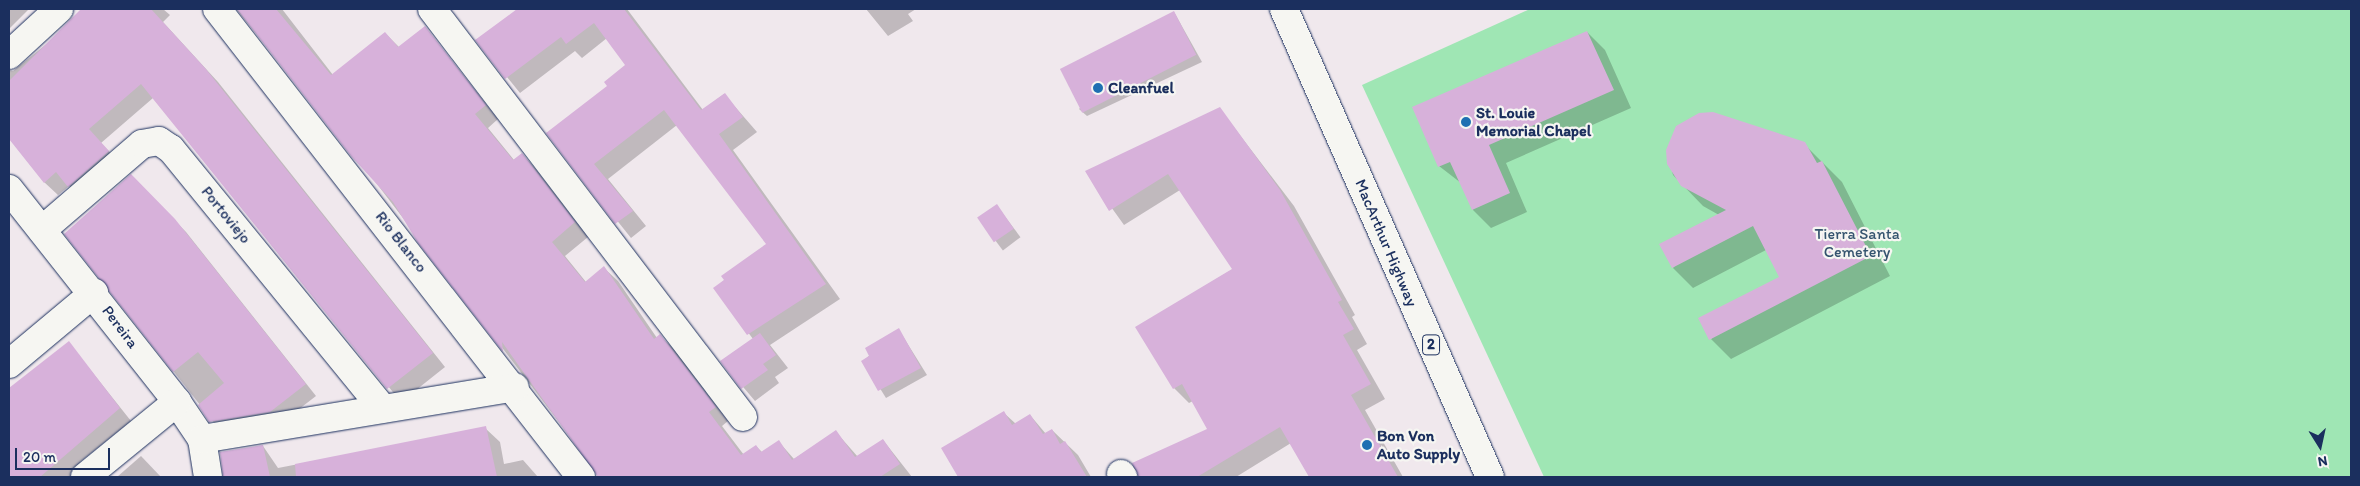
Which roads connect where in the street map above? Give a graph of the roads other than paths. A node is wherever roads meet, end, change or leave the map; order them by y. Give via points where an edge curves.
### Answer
1 (59, 9) edge
2 (217, 9) edge
3 (432, 9) edge
4 (1284, 9) edge
5 (9, 54) edge
6 (9, 189) edge
7 (42, 230) junction
8 (94, 293) junction
9 (9, 364) edge
10 (515, 386) junction
11 (177, 402) junction
12 (382, 409) junction
13 (743, 417) dead end
14 (202, 439) junction
15 (84, 477) edge
16 (208, 477) edge
17 (581, 477) edge
18 (1490, 477) edge

1 - 5 main road
2 - 10 main road, Rio Blanco
3 - 13 main road
4 - 18 main road, MacArthur Highway / 2
6 - 7 main road, Pereira
7 - 8 main road, Pereira
7 - 12 main road, Portoviejo via 142,144 159,141 172,149
8 - 9 main road
8 - 11 main road, Pereira
10 - 12 main road
10 - 17 main road, Rio Blanco
11 - 14 main road, Pereira
11 - 15 main road
12 - 14 main road
14 - 16 main road, Pereira

